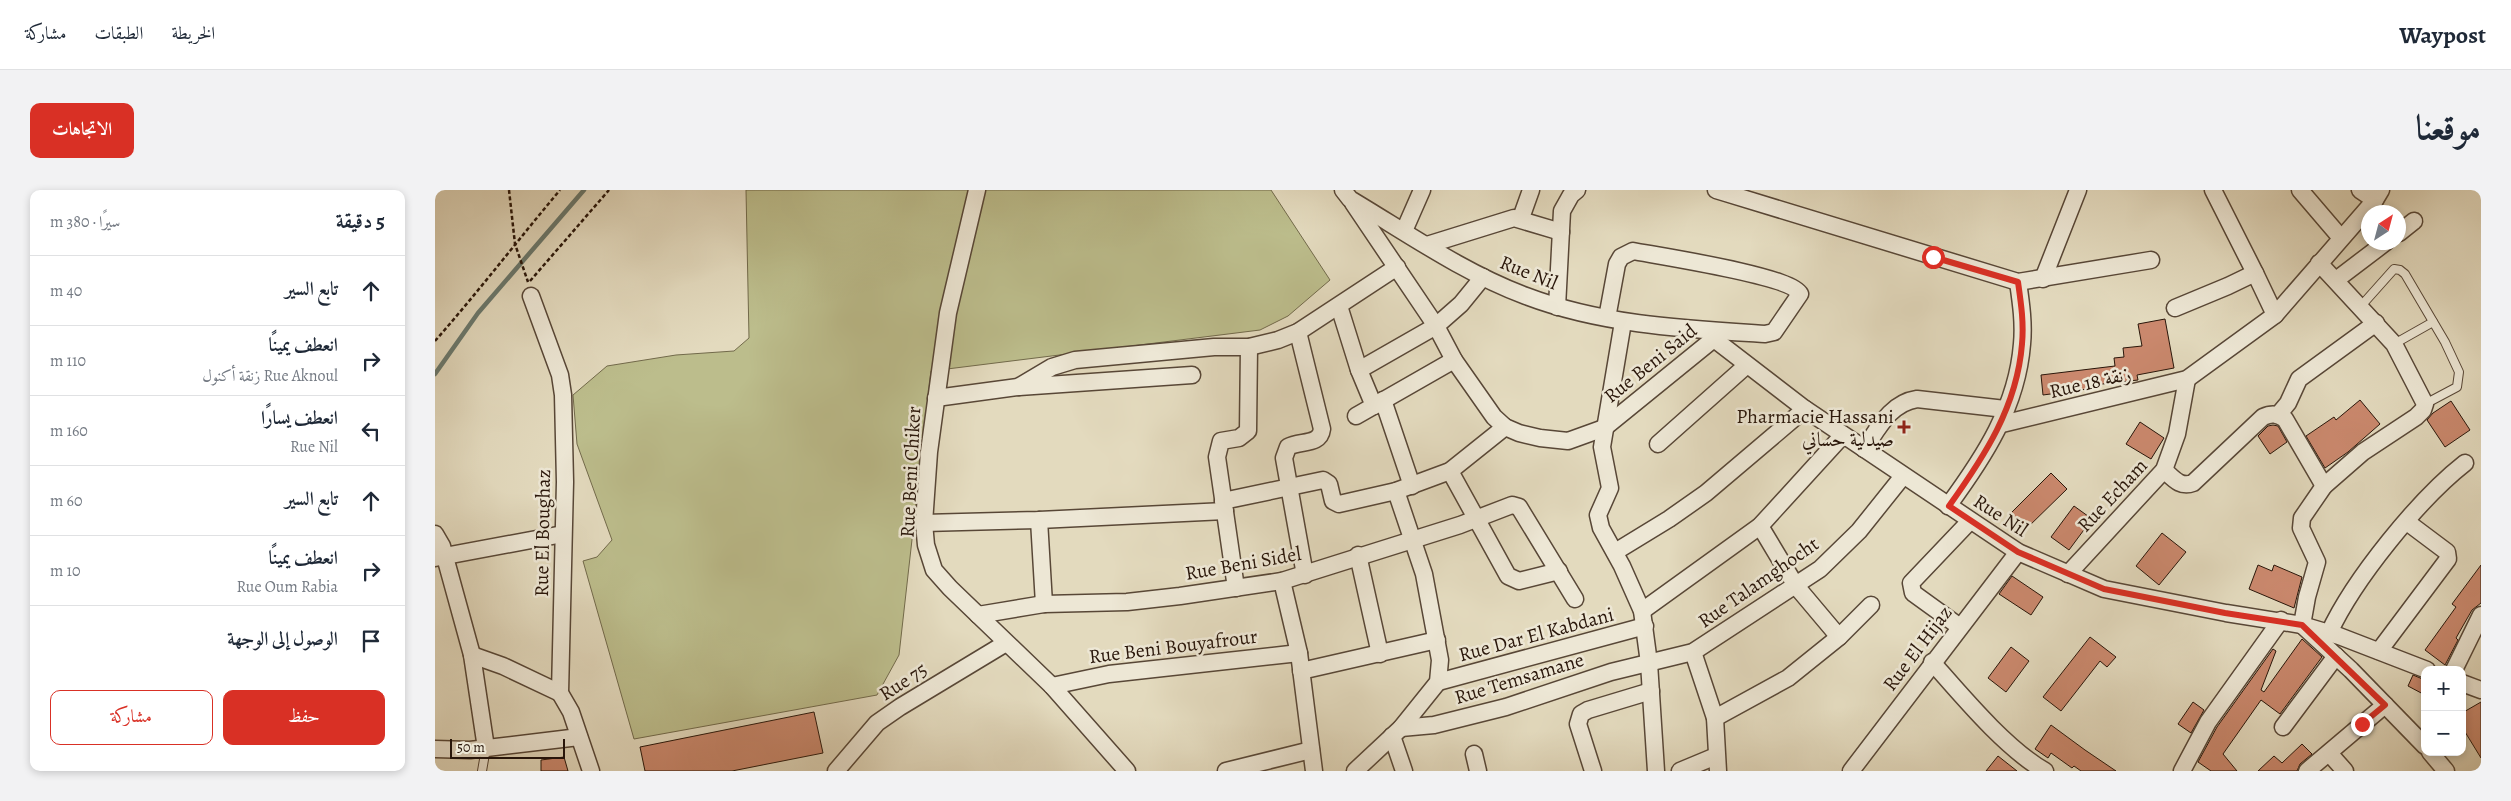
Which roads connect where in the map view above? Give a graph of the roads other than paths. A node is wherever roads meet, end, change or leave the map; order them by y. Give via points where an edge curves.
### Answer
1 (977, 190) edge
2 (1422, 190) edge
3 (1531, 190) edge
4 (1577, 190) edge
5 (1716, 190) edge
6 (2078, 190) edge
7 (2213, 190) edge
8 (2300, 190) edge
9 (2360, 190) edge
10 (1347, 195) edge
11 (2378, 195) edge
12 (1521, 218) junction
13 (2414, 221) dead end
14 (2406, 227) edge
15 (1404, 230) junction
16 (1561, 232) junction
17 (2341, 238) junction
18 (1427, 245) junction
19 (2375, 250) edge
20 (2151, 260) dead end
21 (2319, 263) junction
22 (1397, 267) junction
23 (2255, 272) junction
24 (1483, 276) junction
25 (2043, 279) junction
26 (2336, 280) junction
27 (2018, 282) junction
28 (530, 290) road end
29 (1339, 306) junction
30 (2361, 306) junction
31 (1557, 307) junction
32 (2175, 308) dead end
33 (2275, 315) junction
34 (1607, 318) junction
35 (1623, 322) junction
36 (2433, 322) junction
37 (2376, 323) junction
38 (1436, 326) junction
39 (1298, 332) junction
40 (1718, 335) junction
41 (2394, 344) junction
42 (1249, 347) junction
43 (1454, 360) junction
44 (1747, 364) junction
45 (1359, 370) junction
46 (1192, 375) dead end
47 (2187, 379) junction
48 (1018, 387) junction
49 (935, 398) junction
50 (1379, 403) junction
51 (2425, 404) junction
52 (1805, 409) junction
53 (2278, 415) junction
54 (1356, 416) dead end
55 (2003, 416) junction
56 (1505, 427) junction
57 (1604, 428) junction
58 (1843, 435) junction
59 (1658, 444) dead end
60 (1864, 449) junction
61 (2465, 463) dead end
62 (2164, 470) junction
63 (1450, 471) junction
64 (1903, 476) junction
65 (1413, 486) junction
66 (2324, 486) junction
67 (1288, 488) junction
68 (1396, 491) junction
69 (1224, 506) junction
70 (1949, 506) junction
71 (1475, 519) junction
72 (1039, 520) junction
73 (1970, 521) junction
74 (2407, 522) junction
75 (924, 523) junction
76 (1760, 526) junction
77 (435, 534) edge
78 (563, 534) junction
79 (1413, 540) junction
80 (1615, 552) junction
81 (2018, 552) junction
82 (1358, 555) junction
83 (440, 557) edge
84 (1559, 571) junction
85 (2068, 574) junction
86 (1305, 575) junction
87 (1282, 581) junction
88 (1796, 586) junction
89 (1236, 588) junction
90 (1575, 600) dead end
91 (1044, 604) junction
92 (1871, 606) dead end
93 (978, 614) junction
94 (2481, 615) edge
95 (1643, 619) junction
96 (2281, 620) junction
97 (2302, 625) junction
98 (1960, 627) junction
99 (2329, 633) junction
100 (1839, 637) junction
101 (1437, 640) junction
102 (1006, 642) junction
103 (2379, 651) junction
104 (1693, 652) junction
105 (1299, 653) junction
106 (1380, 654) junction
107 (472, 655) junction
108 (2336, 656) junction
109 (1932, 662) junction
110 (1649, 663) junction
111 (2456, 666) edge
112 (2421, 668) edge
113 (1301, 671) junction
114 (1438, 682) junction
115 (2466, 684) edge
116 (1052, 686) junction
117 (2481, 690) edge
118 (1651, 691) junction
119 (560, 693) junction
120 (2385, 705) junction
121 (1715, 718) junction
122 (2283, 726) dead end
123 (1396, 732) junction
124 (579, 737) junction
125 (2421, 742) edge
126 (486, 748) junction
127 (435, 749) edge
128 (1311, 750) junction
129 (2329, 753) junction
130 (1474, 754) dead end
131 (2433, 756) edge
132 (1717, 763) edge
133 (2444, 770) edge
134 (482, 771) edge
135 (591, 771) edge
136 (836, 771) edge
137 (1127, 771) edge
138 (1225, 771) edge
139 (1314, 771) edge
140 (1355, 771) edge
141 (1404, 771) edge
142 (1478, 771) edge
143 (1593, 771) edge
144 (1656, 771) edge
145 (1680, 771) edge
146 (1851, 771) edge
147 (2045, 771) edge
148 (2182, 771) edge
149 (2307, 771) edge
150 (2345, 771) edge

1 - 49 street, Rue Beni Chiker via 948,313
2 - 15 street
3 - 12 street
4 - 16 street via 1563,212
5 - 27 street
6 - 25 street
7 - 23 street
8 - 17 street
9 - 11 street
10 - 15 street, Rue Nil
10 - 22 street
11 - 17 street
12 - 16 street
12 - 18 street via 1504,220
13 - 14 street
15 - 18 street, Rue Nil
16 - 31 street
17 - 21 street
18 - 24 street, Rue Nil
19 - 26 street
20 - 25 street
21 - 26 street
21 - 33 street
22 - 29 street
22 - 38 street
23 - 32 street
23 - 33 street
24 - 31 street, Rue Nil
24 - 38 street via 1461,304
25 - 27 street
26 - 30 street
27 - 55 street via 2022,346
28 - 78 street, Rue El Boughaz via 560,376 563,395
29 - 39 street
29 - 45 street
30 - 36 lane via 2393,269 2400,270
30 - 37 street
31 - 34 street, Rue Nil
33 - 47 street
34 - 35 street, Rue Nil
34 - 40 street via 1617,264 1621,257 1633,251 1766,278 1798,290 1798,298 1774,332
35 - 40 street, Rue Nil
35 - 57 street
36 - 41 lane
36 - 51 lane via 2459,372 2457,387
37 - 41 street
37 - 53 street via 2299,379 2289,403
38 - 43 street
38 - 45 street
39 - 42 street
39 - 67 street via 1322,429 1316,440 1286,449
40 - 44 street, Rue Nil
40 - 57 street, Rue Beni Said
41 - 51 street
42 - 48 street via 1214,347 1075,360 1052,367
42 - 69 street via 1248,431 1244,436 1221,441 1217,452
43 - 50 street
43 - 56 street
44 - 52 street, Rue Nil
44 - 59 street
45 - 50 street
46 - 48 street
47 - 55 street, Rue 18 زنقة
47 - 62 street, Rue Echam via 2177,434
48 - 49 street
49 - 75 street, Rue Beni Chiker
50 - 54 street
50 - 65 street
51 - 66 street via 2416,417 2363,452
52 - 58 street, Rue Nil
52 - 80 street via 1706,493 1669,520
53 - 62 street via 2263,416 2193,483 2184,485
53 - 66 street via 2285,419
55 - 60 street via 1917,399 1904,401 1891,410
55 - 70 street via 1981,462
56 - 57 street, Rue Beni Said via 1558,441 1578,439
56 - 63 street
57 - 80 street via 1603,460 1610,488 1598,515 1601,528
58 - 60 street, Rue Nil
58 - 76 street
60 - 64 street, Rue Nil
61 - 74 street
62 - 85 street, Rue Echam
63 - 65 street
63 - 71 street
64 - 70 street, Rue Nil
64 - 88 street, Rue Talamghocht via 1859,531 1820,569
65 - 68 street
66 - 97 street via 2302,518 2301,528 2317,562
67 - 68 street via 1323,480 1329,484 1333,501 1339,504
67 - 69 street
67 - 86 street
68 - 79 street
69 - 72 street
69 - 89 street
70 - 73 street, Rue Nil
71 - 79 street, Rue Beni Sidel
71 - 84 street via 1504,572 1513,580
71 - 84 street, Rue Beni Sidel via 1507,506 1519,507
72 - 75 street
72 - 91 street
73 - 81 street, Rue Nil
73 - 98 street via 1911,584 1913,594
74 - 99 street via 2350,593
74 - 103 street via 2447,552 2448,558
75 - 93 street, Rue Beni Chiker via 934,570
76 - 88 street
76 - 95 street
77 - 83 street
78 - 83 street
78 - 119 street, Rue El Boughaz
79 - 82 street, Rue Beni Sidel
79 - 101 street via 1424,574
80 - 95 street
81 - 85 street, Rue Nil
81 - 98 street, Rue El Hijaz
82 - 86 street, Rue Beni Sidel
82 - 106 street
83 - 107 street
84 - 90 street
85 - 96 street, Rue Nil via 2104,589 2225,613
86 - 87 street, Rue Beni Sidel
87 - 89 street, Rue Beni Sidel
87 - 105 street
88 - 100 street
88 - 104 street, Rue Talamghocht
89 - 91 street, Rue Beni Sidel via 1127,602
91 - 93 street, Rue Beni Sidel
92 - 100 street
93 - 102 street, Rue Beni Chiker
94 - 111 street
95 - 110 street
95 - 114 street, Rue Dar El Kabdani
96 - 97 street, Rue Nil
96 - 148 street via 2208,722
97 - 99 street, Rue Nil
97 - 108 street
98 - 109 street, Rue El Hijaz
99 - 103 street, Rue Nil
100 - 121 street via 1788,678
101 - 106 street
101 - 114 street via 1441,668
102 - 116 street, Rue Beni Chiker
102 - 136 street, Rue 75 via 885,718
103 - 112 street, Rue Nil
104 - 110 street, Rue Talamghocht
104 - 121 street
105 - 113 street
105 - 116 street, Rue Beni Bouyafrour via 1109,674
106 - 113 street
107 - 119 street
107 - 126 street
108 - 120 street
108 - 122 street
109 - 146 street, Rue El Hijaz
109 - 147 street via 2006,740
110 - 118 street
110 - 123 street, Rue Temsamane via 1611,672 1506,707
113 - 128 street
114 - 123 street
115 - 117 street
116 - 137 street, Rue Beni Chiker
118 - 143 street via 1581,714 1578,724
118 - 144 street
119 - 124 street, Rue El Boughaz via 571,712
120 - 125 street
120 - 129 street
121 - 132 street
123 - 140 street
123 - 141 street
124 - 126 street
124 - 135 street, Rue El Boughaz
126 - 127 street
126 - 134 lane
128 - 138 street
128 - 139 street
129 - 149 street
129 - 150 street
130 - 142 street
131 - 133 street
132 - 145 street

